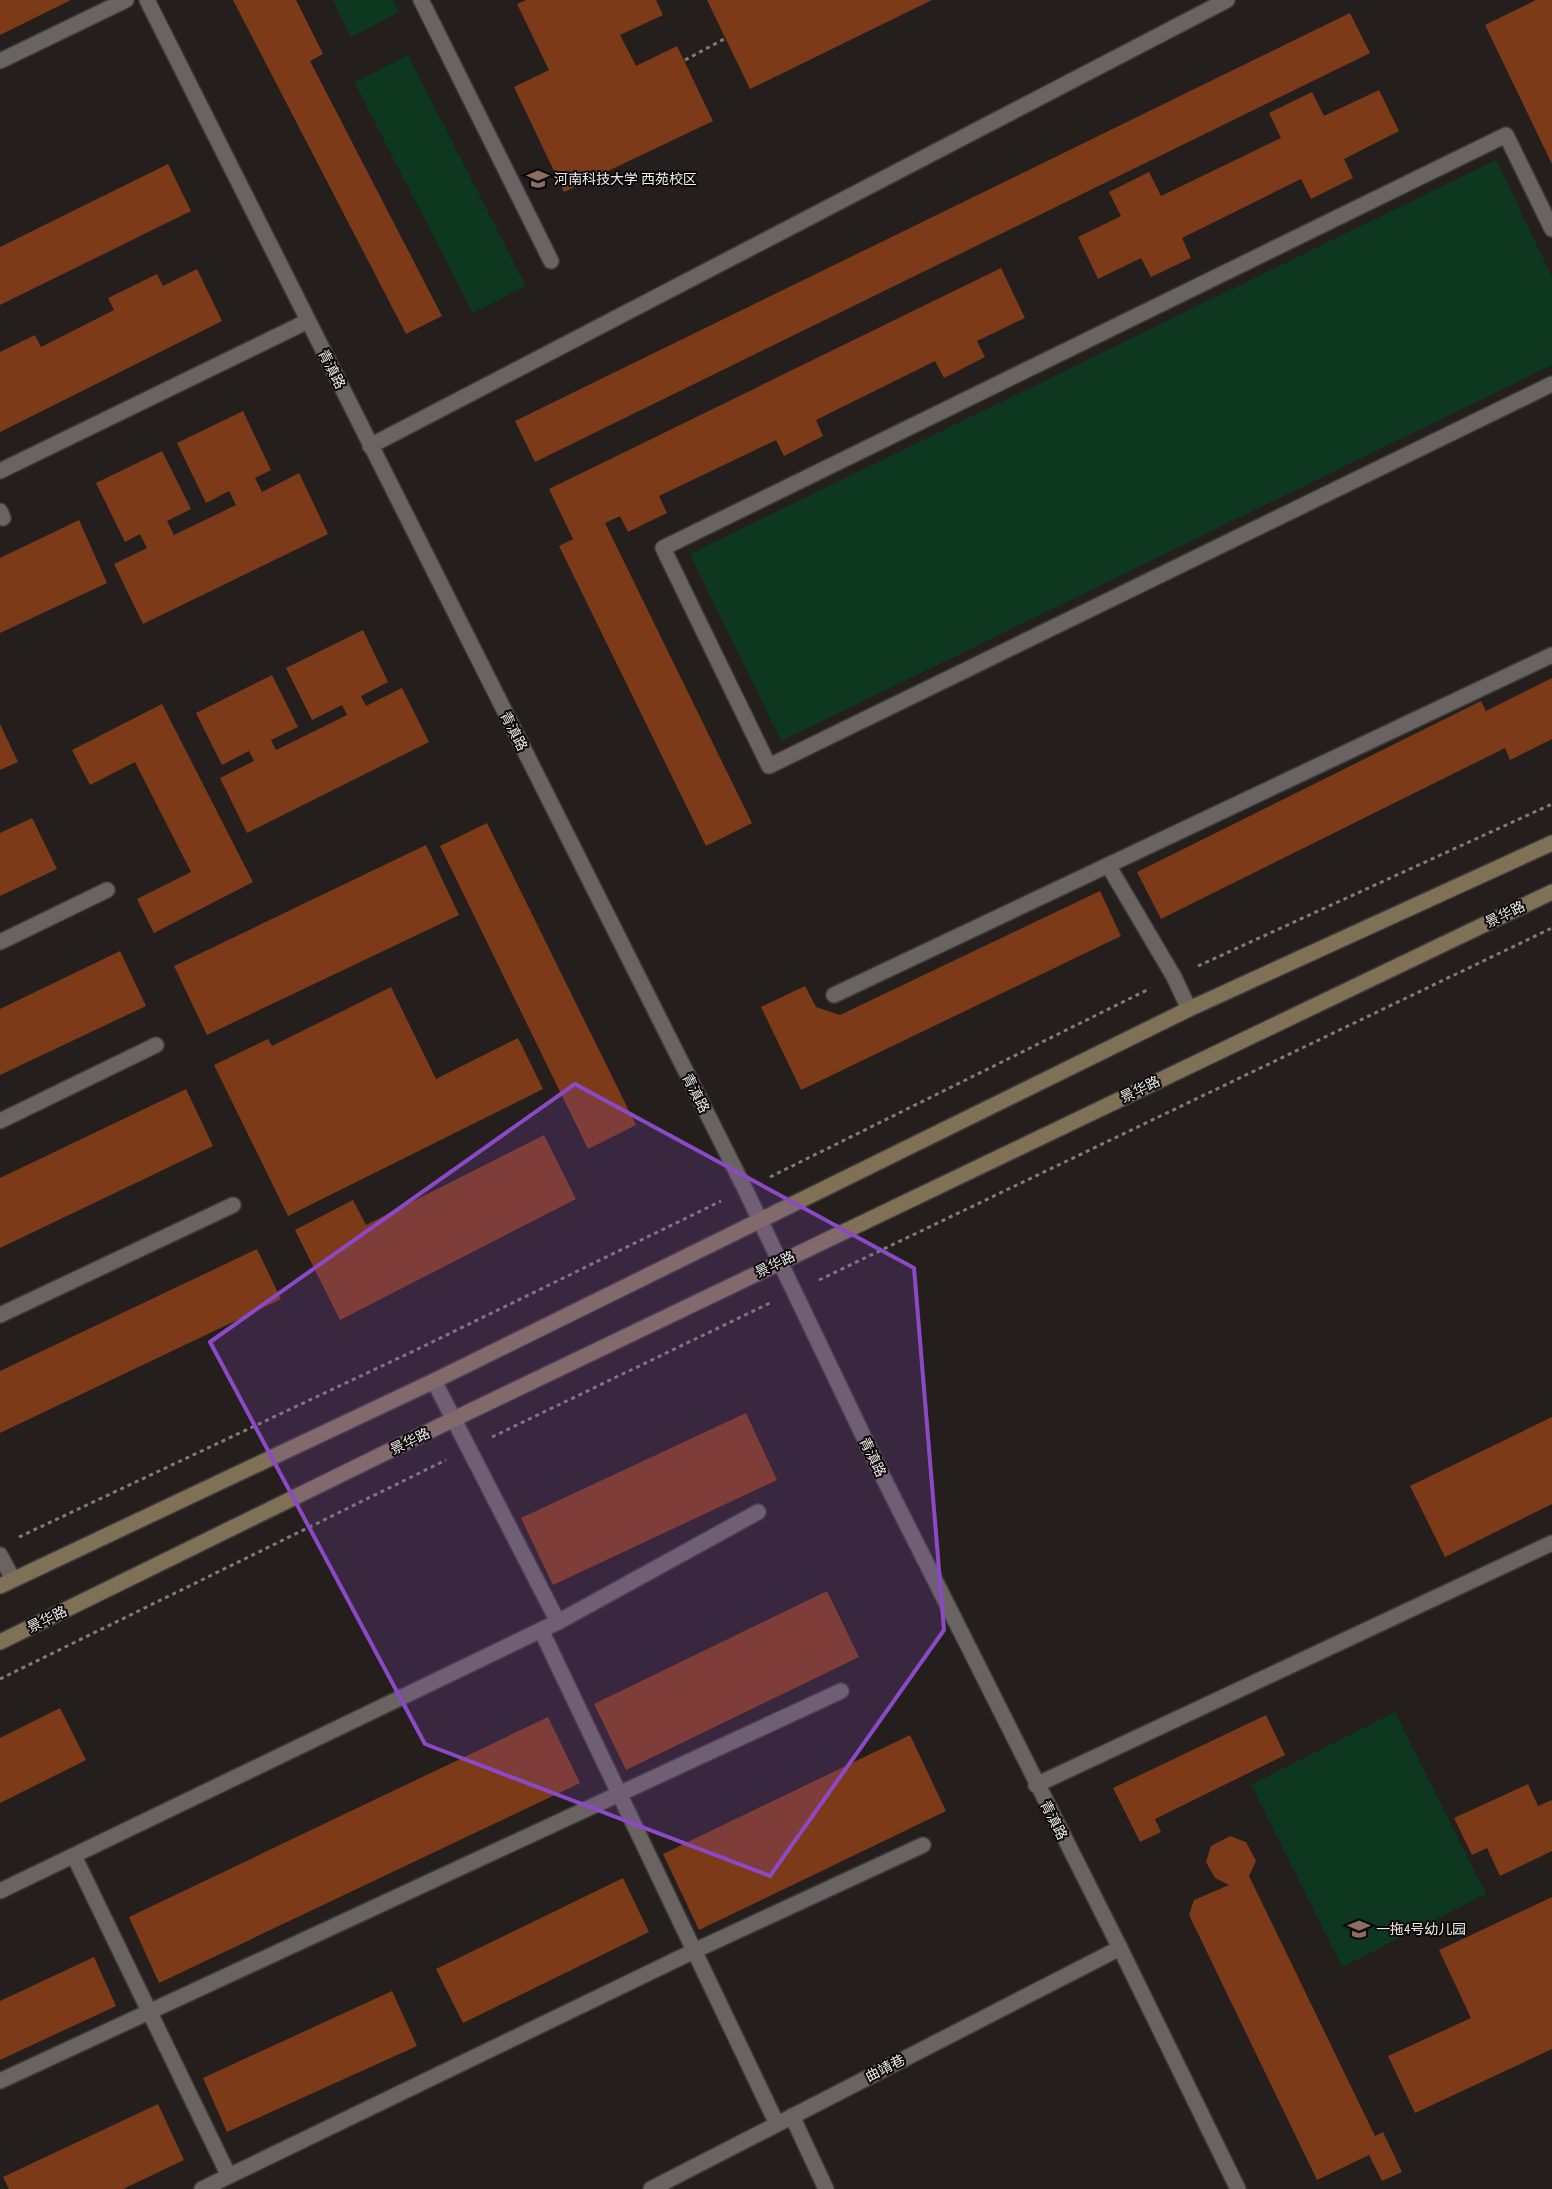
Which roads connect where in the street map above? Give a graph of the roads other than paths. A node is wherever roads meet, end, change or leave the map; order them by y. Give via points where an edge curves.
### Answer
1 (126, 0) edge
2 (147, 0) edge
3 (421, 0) edge
4 (1228, 0) edge
5 (0, 60) edge
6 (1548, 211) edge
7 (1552, 229) edge
8 (551, 262) dead end
9 (308, 321) junction
10 (1552, 384) edge
11 (370, 446) junction
12 (0, 471) edge
13 (1552, 655) edge
14 (1552, 843) edge
15 (1108, 865) junction
16 (107, 890) dead end
17 (1552, 892) edge
18 (0, 942) edge
19 (834, 995) dead end
20 (1189, 1009) junction
21 (156, 1045) dead end
22 (0, 1121) edge
23 (233, 1205) dead end
24 (760, 1221) junction
25 (779, 1262) junction
26 (0, 1315) edge
27 (434, 1381) junction
28 (454, 1419) junction
29 (758, 1512) dead end
30 (1552, 1543) edge
31 (0, 1555) edge
32 (6, 1582) edge
33 (558, 1622) junction
34 (541, 1630) junction
35 (0, 1642) edge
36 (841, 1691) dead end
37 (1036, 1785) junction
38 (620, 1792) junction
39 (923, 1845) dead end
40 (74, 1856) junction
41 (0, 1891) edge
42 (1120, 1948) junction
43 (694, 1951) junction
44 (149, 2012) junction
45 (0, 2081) edge
46 (792, 2116) junction
47 (777, 2124) junction
48 (229, 2176) junction
49 (202, 2189) edge
50 (651, 2189) edge
51 (826, 2189) edge
52 (1238, 2189) edge

1 - 5 street
2 - 9 street, 青滇路
3 - 8 street
4 - 11 street
6 - 7 street
6 - 10 street via 1506,136 663,548 769,766
9 - 11 street, 青滇路
9 - 12 street
11 - 24 street, 青滇路
13 - 15 street
14 - 20 main road
15 - 19 street
15 - 20 street via 1174,977
16 - 18 street
17 - 25 main road, 景华路
20 - 24 main road
21 - 22 street
23 - 26 street
24 - 25 street, 青滇路
24 - 27 main road
25 - 28 main road, 景华路
25 - 37 street, 青滇路
27 - 28 street
27 - 32 main road
28 - 33 street
28 - 35 main road, 景华路
29 - 33 street
30 - 37 street
31 - 32 street
33 - 34 street
34 - 38 street
34 - 40 street
36 - 38 street
37 - 42 street, 青滇路
38 - 43 street
38 - 44 street
39 - 43 street
40 - 41 street
40 - 44 street
42 - 46 street, 曲靖巷
42 - 52 street, 青滇路
43 - 47 street
43 - 48 street
44 - 45 street
44 - 48 street
46 - 47 street, 曲靖巷
46 - 51 street
47 - 50 street, 曲靖巷
48 - 49 street

